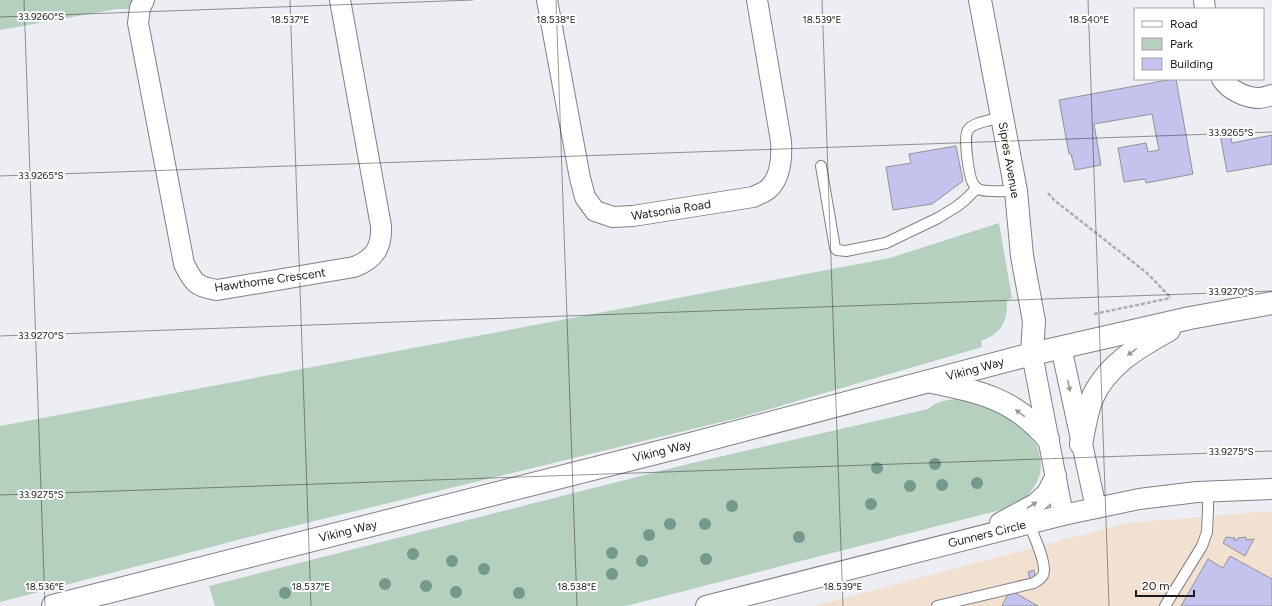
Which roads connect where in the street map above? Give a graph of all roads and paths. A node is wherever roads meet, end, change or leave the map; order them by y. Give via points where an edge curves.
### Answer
1 (144, 0) edge
2 (340, 0) edge
3 (547, 0) edge
4 (757, 0) edge
5 (980, 0) edge
6 (1222, 80) edge
7 (1272, 95) edge
8 (1002, 118) junction
9 (821, 166) dead end
10 (977, 188) junction
11 (1016, 191) junction
12 (1048, 193) dead end
13 (1272, 303) edge
14 (1094, 314) dead end
15 (1190, 318) junction
16 (1034, 321) junction
17 (1061, 347) junction
18 (1032, 354) junction
19 (926, 382) junction
20 (1048, 440) junction
21 (1081, 444) junction
22 (1056, 476) junction
23 (1272, 489) edge
24 (1208, 491) junction
25 (1096, 508) junction
26 (1063, 515) junction
27 (1029, 523) junction
28 (974, 538) junction
29 (53, 606) edge
30 (706, 606) edge
31 (937, 606) edge
32 (1165, 606) edge

1 - 2 street, Hawthorne Crescent via 138,23 184,264 192,280 205,288 217,290 354,267 370,259 380,244 382,226
3 - 4 street, Watsonia Road via 585,198 595,210 613,217 753,197 768,190 778,176 782,159 781,141
5 - 8 main road, Sipres Avenue
6 - 7 street via 1225,85 1240,94 1259,98
8 - 10 lane via 974,124 968,130 965,144 971,179
8 - 11 main road, Sipres Avenue
9 - 10 lane via 835,248 841,251 886,243 900,237 956,208
10 - 11 lane
11 - 16 main road, Sipres Avenue via 1022,256
12 - 14 path via 1147,273 1172,298
13 - 15 main road, Viking Way
15 - 17 main road, Viking Way
15 -> 21 main road via 1136,349 1108,373 1098,386 1091,402
16 - 17 main road
16 - 18 main road, Sipres Avenue
17 - 18 main road, Viking Way
17 -> 21 street
18 - 19 main road, Viking Way
18 - 20 street, Sipres Avenue
20 -> 19 main road via 1030,420 1002,401 976,392
19 - 29 main road, Viking Way
20 - 22 street, Sipres Avenue
21 - 25 street
22 - 26 street, Sipres Avenue
28 -> 22 street via 1035,504 1047,493
23 - 24 street, Gunners Circle
24 - 25 street, Gunners Circle via 1139,499
24 - 32 lane via 1207,532 1202,546
25 - 26 street, Gunners Circle
26 - 27 street, Gunners Circle
27 - 28 street, Gunners Circle
27 - 31 lane via 1043,560 1044,575 1040,580
28 - 30 street, Gunners Circle

